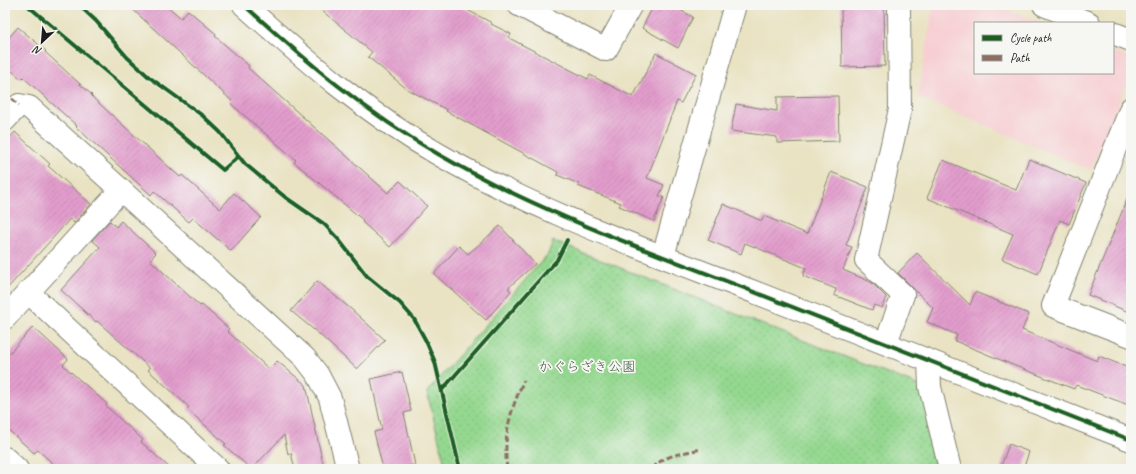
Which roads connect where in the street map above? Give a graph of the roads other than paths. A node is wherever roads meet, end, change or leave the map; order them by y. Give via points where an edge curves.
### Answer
1 (244, 5) edge
2 (519, 5) edge
3 (631, 5) edge
4 (735, 5) edge
5 (900, 5) edge
6 (1044, 5) edge
7 (1086, 22) edge
8 (1114, 33) edge
9 (1131, 40) edge
10 (1131, 108) edge
11 (5, 120) edge
12 (121, 190) junction
13 (663, 256) junction
14 (28, 292) junction
15 (5, 318) edge
16 (1131, 336) edge
17 (886, 343) junction
18 (929, 361) junction
19 (1131, 440) edge
20 (5, 458) edge
21 (17, 469) edge
22 (218, 469) edge
23 (348, 469) edge
24 (950, 469) edge

1 - 13 street via 306,61 355,99 399,131 437,154 533,204
2 - 3 street via 606,50
4 - 13 street
5 - 17 street via 900,109 866,260 903,296
6 - 7 street
8 - 9 street
10 - 16 street via 1053,306
11 - 12 street via 19,105 29,107
12 - 14 street
12 - 23 street via 305,358 330,398
13 - 17 street
14 - 15 street
14 - 22 street
17 - 18 street
18 - 19 street
18 - 24 street via 930,387
20 - 21 street

